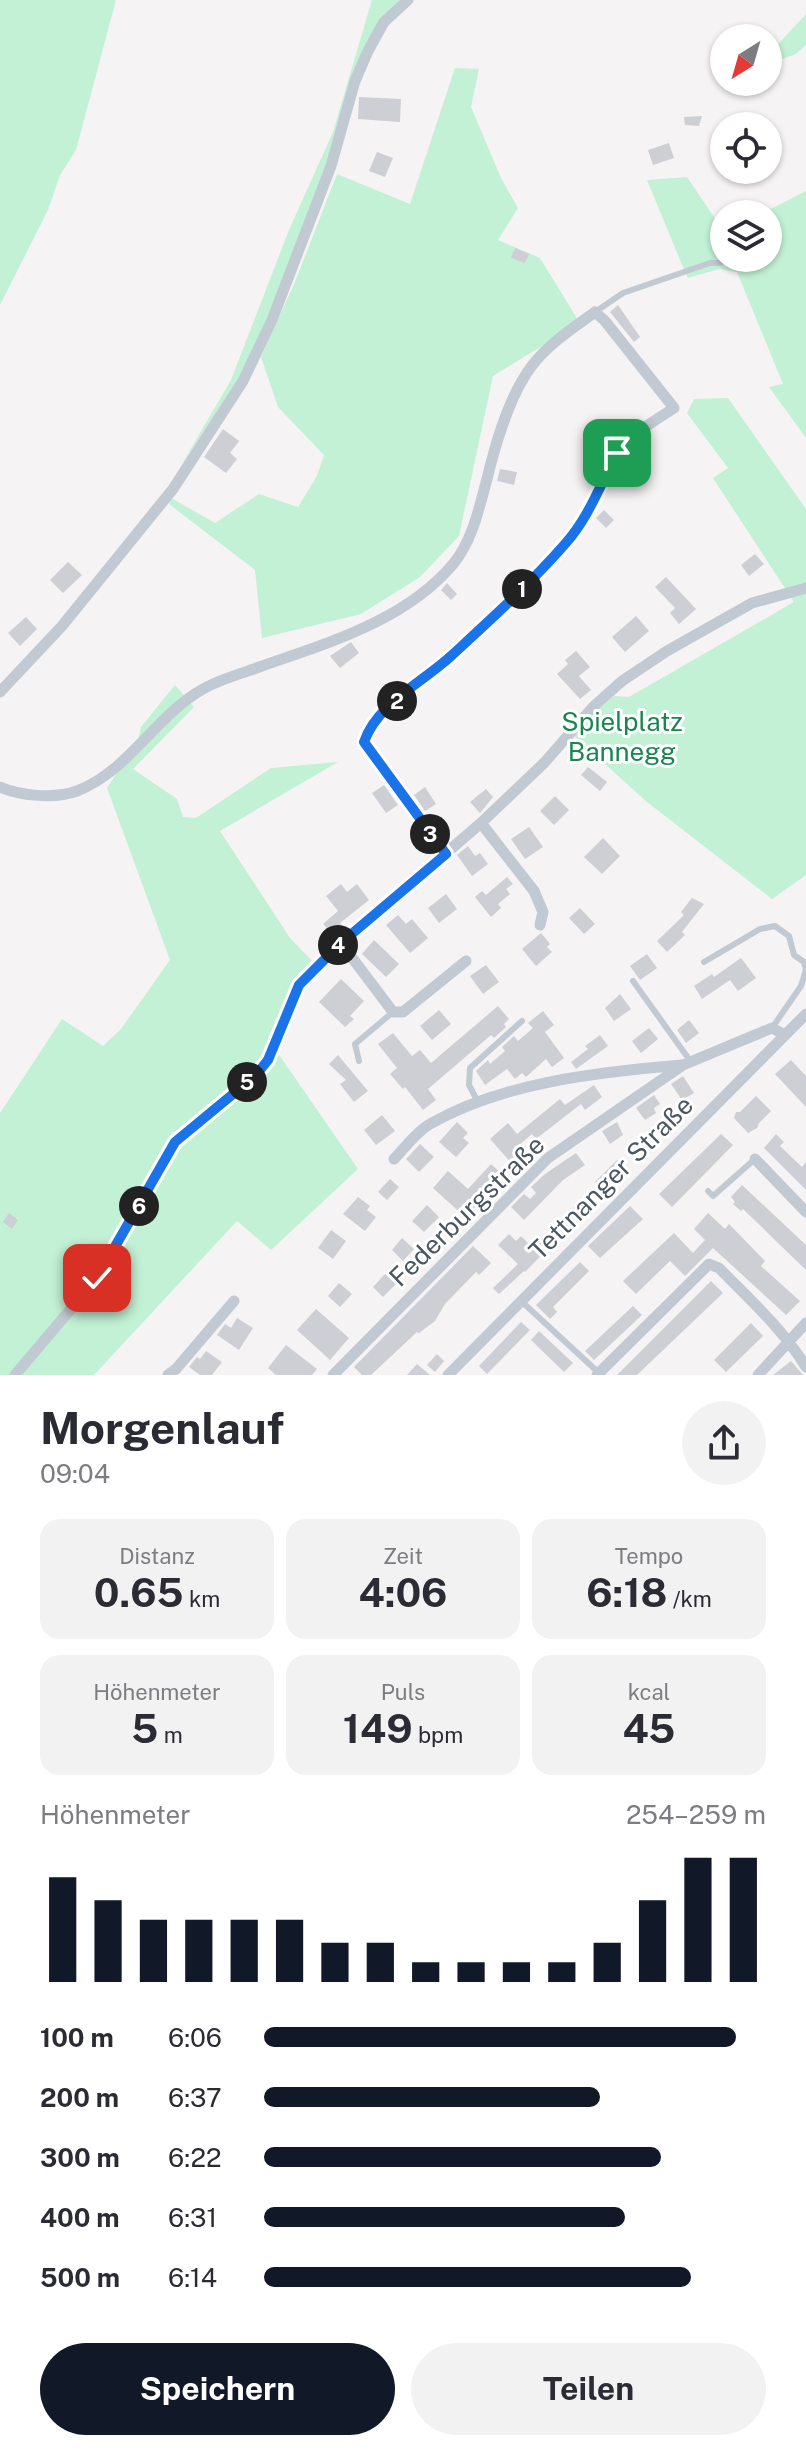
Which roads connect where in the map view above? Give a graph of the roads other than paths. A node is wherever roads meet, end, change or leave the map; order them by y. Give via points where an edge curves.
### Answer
1 (408, 0) edge
2 (710, 263) edge
3 (595, 312) junction
4 (806, 588) edge
5 (0, 692) edge
6 (0, 787) edge
7 (481, 823) junction
8 (446, 854) junction
9 (540, 925) dead end
10 (341, 943) junction
11 (466, 961) dead end
12 (704, 962) dead end
13 (633, 981) dead end
14 (393, 1012) junction
15 (806, 1014) edge
16 (522, 1021) dead end
17 (772, 1028) junction
18 (785, 1035) junction
19 (359, 1061) dead end
20 (687, 1063) junction
21 (478, 1102) junction
22 (394, 1159) dead end
23 (755, 1159) joint
24 (708, 1191) dead end
25 (806, 1212) edge
26 (520, 1300) junction
27 (234, 1301) dead end
28 (806, 1323) edge
29 (790, 1341) junction
30 (806, 1367) edge
31 (599, 1374) edge
32 (15, 1375) edge
33 (168, 1375) edge
34 (333, 1375) edge
35 (448, 1375) edge
36 (758, 1375) edge

1 - 5 street via 384,22 355,81 331,166 243,381 173,489 62,626
2 - 3 lane via 623,293
3 - 6 street via 529,369 504,422 469,540 421,592 371,625 206,687 180,703 116,768 87,786 54,795
3 - 8 street via 674,408 622,445 586,519 537,574 368,730 364,742
4 - 7 street via 752,603 622,681
7 - 8 street
7 - 9 street via 534,891 543,912
8 - 10 street
10 - 14 street
10 - 32 street via 299,985 268,1060 256,1075 175,1142 97,1278
11 - 14 street via 403,1012
12 - 17 lane via 760,929 775,926 789,936 794,955 806,970
13 - 20 lane
14 - 19 lane via 355,1044
15 - 18 street, Tettnanger Straße
16 - 21 lane via 470,1068 469,1085
17 - 18 street
17 - 20 street, Federburgstraße
18 - 26 street, Tettnanger Straße
20 - 21 street, Federburgstraße via 541,1085
20 - 34 street, Federburgstraße via 548,1158
21 - 22 street, Federburgstraße via 427,1126
23 - 24 lane via 713,1196
23 - 25 street
26 - 31 lane
26 - 35 street, Tettnanger Straße
27 - 33 street
28 - 29 street
29 - 30 street
29 - 31 street via 709,1264
29 - 36 street

